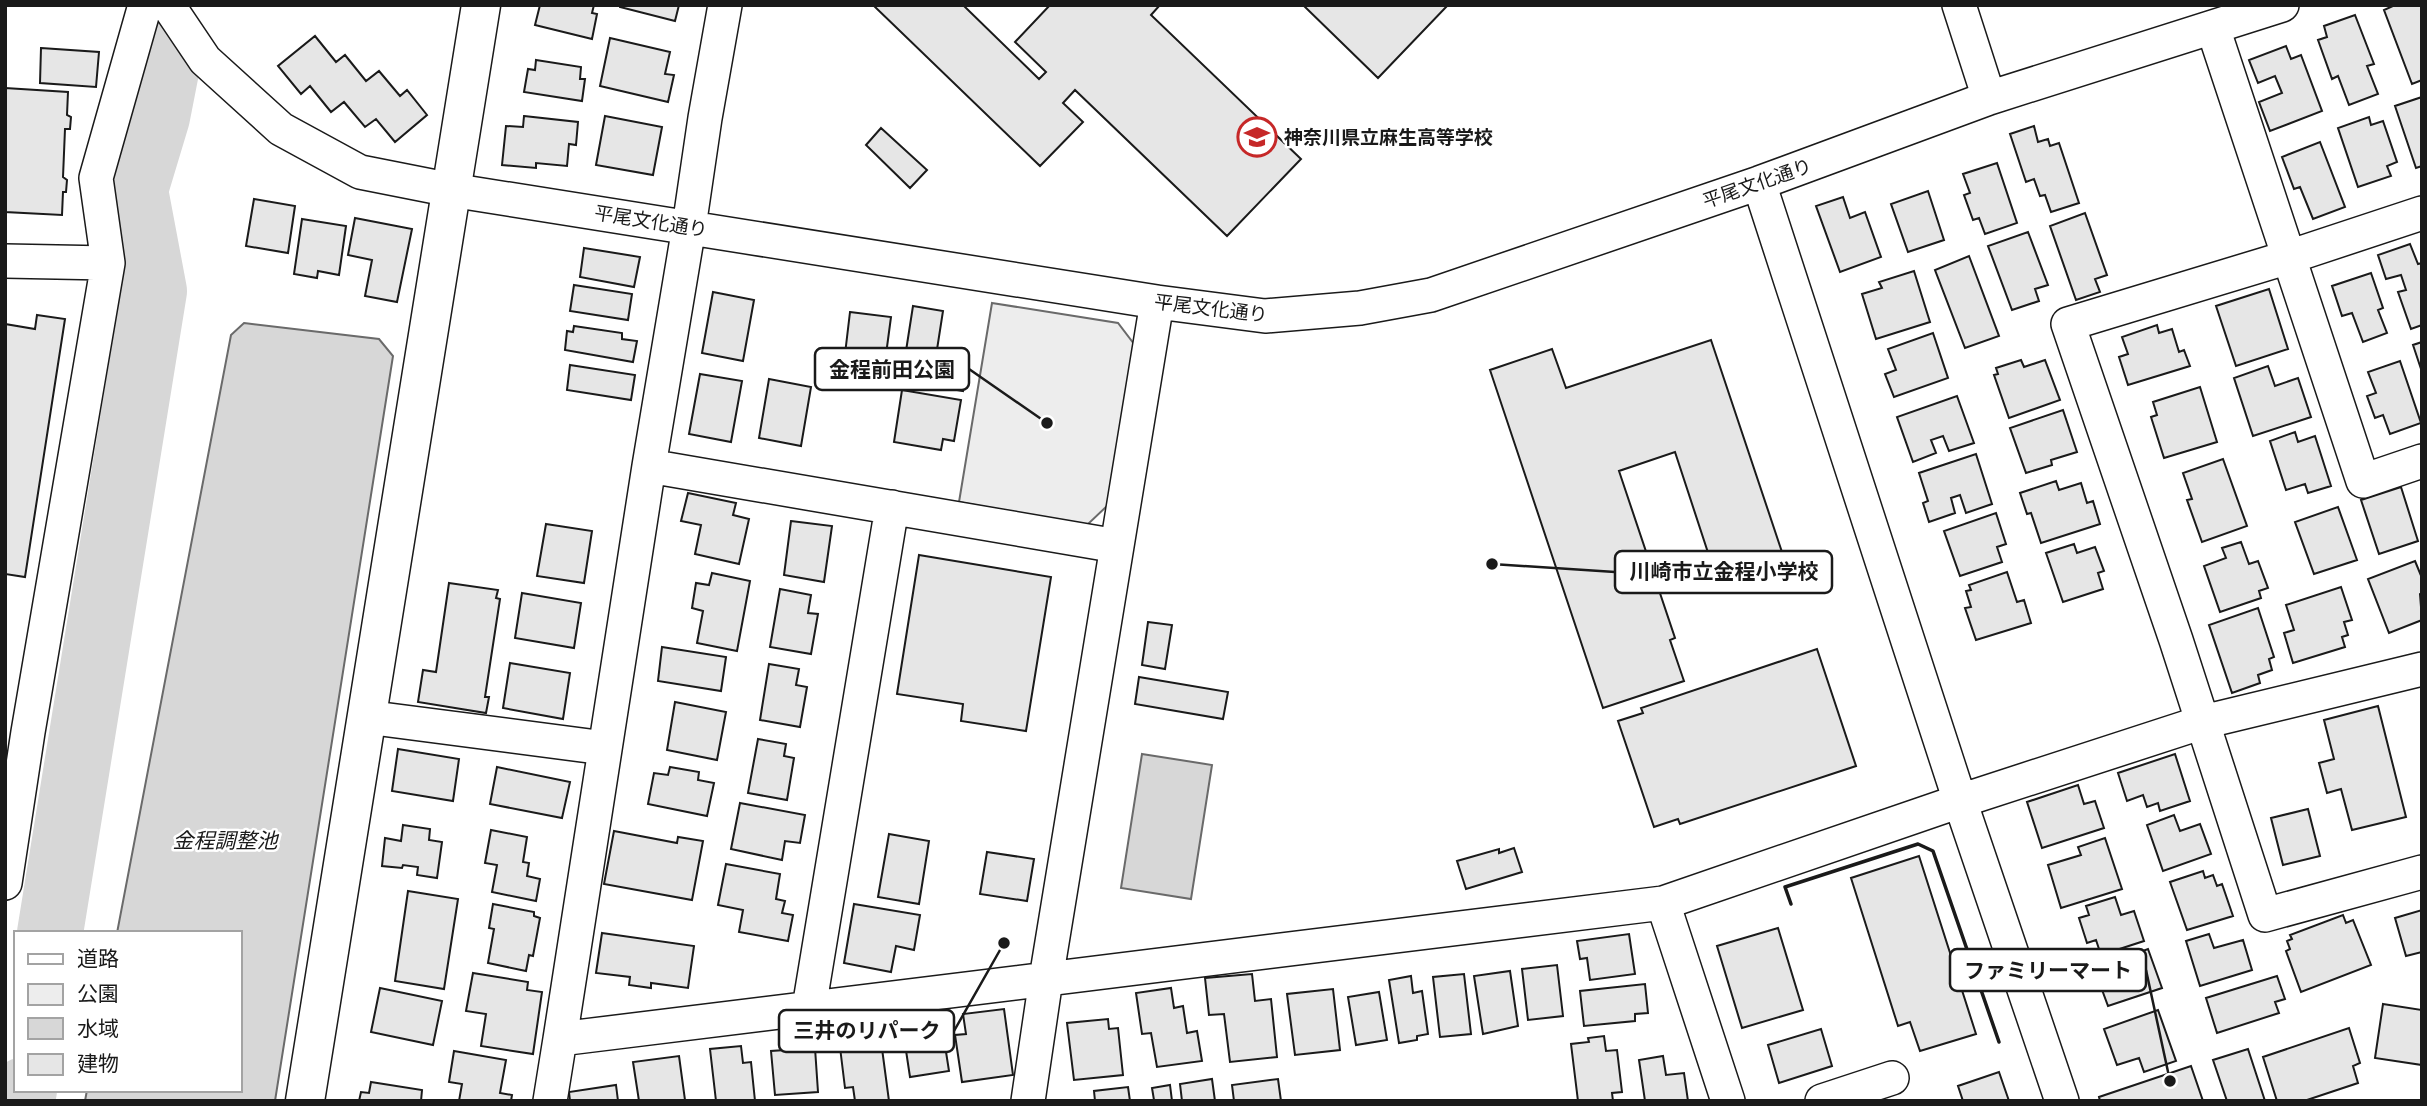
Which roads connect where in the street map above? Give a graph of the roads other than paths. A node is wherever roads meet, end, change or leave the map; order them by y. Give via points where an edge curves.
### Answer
1 (145, 5) edge
2 (168, 5) edge
3 (481, 5) edge
4 (725, 5) edge
5 (1959, 5) edge
6 (2282, 5) edge
7 (2213, 28) junction
8 (1989, 98) junction
9 (1759, 183) junction
10 (452, 190) junction
11 (2422, 213) edge
12 (689, 228) junction
13 (2289, 257) junction
14 (5, 261) edge
15 (108, 263) junction
16 (1157, 302) junction
17 (2422, 461) edge
18 (649, 466) junction
19 (892, 507) junction
20 (1117, 546) junction
21 (2422, 669) edge
22 (366, 718) junction
23 (2203, 722) junction
24 (17, 730) edge
25 (605, 748) junction
26 (1960, 801) junction
27 (2422, 872) edge
28 (5, 883) edge
29 (1663, 903) junction
30 (1046, 979) junction
31 (809, 1008) junction
32 (560, 1039) junction
33 (1892, 1078) dead end
34 (304, 1101) edge
35 (550, 1101) edge
36 (1028, 1101) edge
37 (1728, 1101) edge
38 (1822, 1101) edge
39 (2062, 1101) edge

1 - 15 street via 96,178
2 - 10 street, 平尾文化通り via 205,60 281,129 360,172
3 - 10 street
4 - 12 street
5 - 8 street
6 - 7 street, 平尾文化通り
7 - 8 street, 平尾文化通り
7 - 13 street
8 - 9 street, 平尾文化通り
9 - 16 street, 平尾文化通り via 1431,295 1360,308 1265,316
9 - 26 street
10 - 12 street, 平尾文化通り
10 - 22 street
11 - 13 street
12 - 16 street, 平尾文化通り
12 - 18 street
13 - 17 street via 2363,481
13 - 23 street via 2068,324
14 - 15 street
15 - 24 street
16 - 20 street
18 - 19 street
18 - 25 street
19 - 20 street
19 - 31 street
20 - 30 street
21 - 23 street
22 - 25 street
22 - 34 street
23 - 26 street
23 - 27 street via 2265,915
24 - 28 street
25 - 32 street
26 - 29 street
26 - 39 street
29 - 30 street
29 - 37 street
30 - 31 street
30 - 36 street
31 - 32 street
32 - 35 street
33 - 38 street

